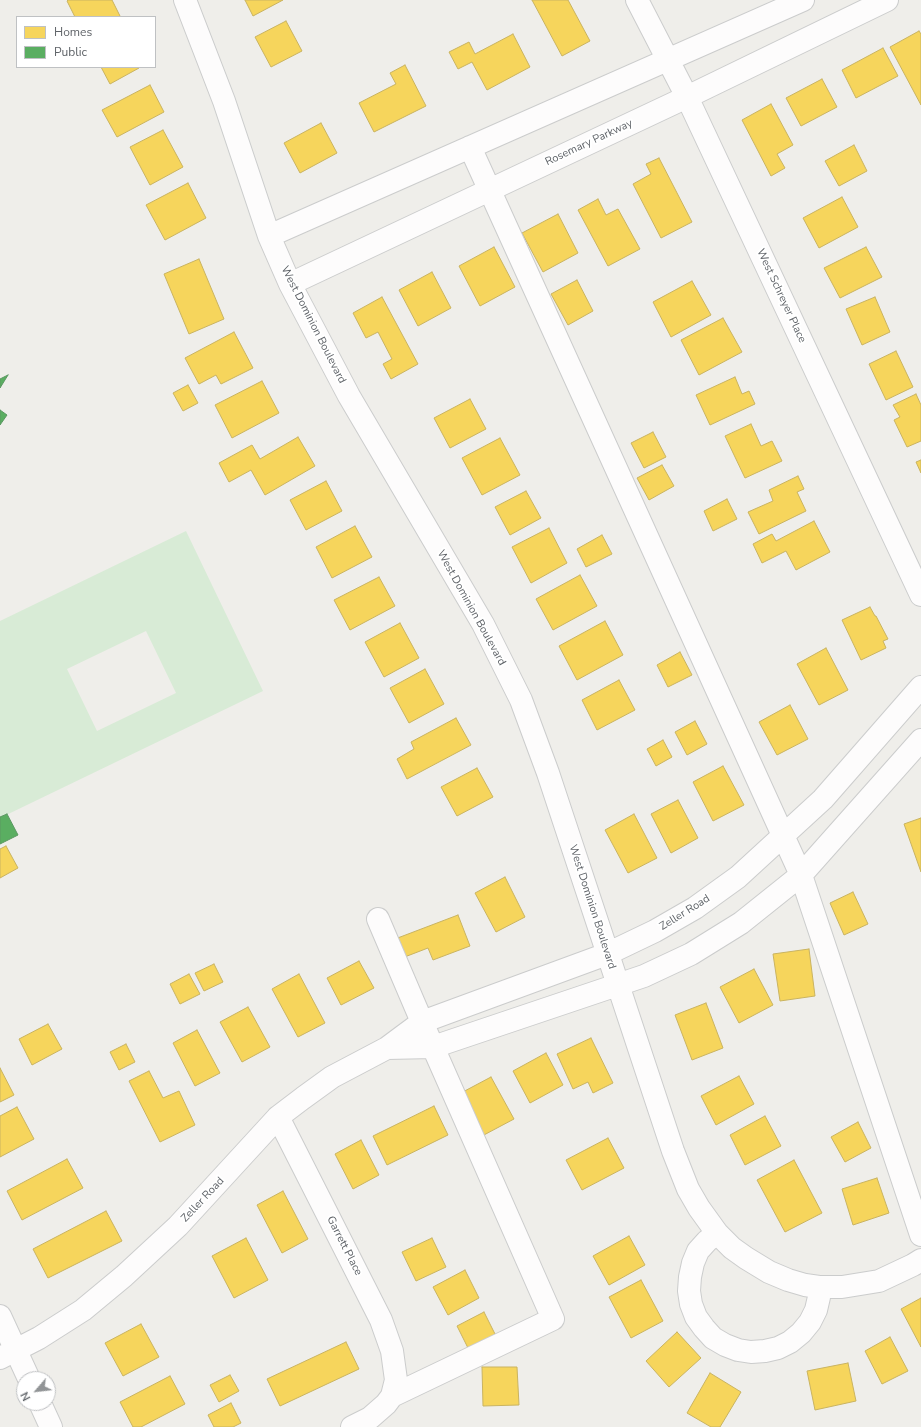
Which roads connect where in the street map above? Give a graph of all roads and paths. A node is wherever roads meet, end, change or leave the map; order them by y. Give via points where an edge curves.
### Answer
1 (185, 0) edge
2 (637, 0) edge
3 (803, 0) edge
4 (887, 0) edge
5 (669, 59) junction
6 (687, 97) junction
7 (470, 147) junction
8 (489, 190) junction
9 (269, 236) junction
10 (290, 284) junction
11 (921, 595) edge
12 (921, 687) edge
13 (921, 740) edge
14 (783, 837) junction
15 (801, 876) junction
16 (378, 919) dead end
17 (607, 954) junction
18 (618, 985) junction
19 (422, 1022) junction
20 (433, 1047) junction
21 (387, 1048) junction
22 (278, 1117) junction
23 (717, 1233) junction
24 (921, 1235) edge
25 (921, 1260) edge
26 (819, 1287) junction
27 (0, 1316) edge
28 (8, 1354) edge
29 (22, 1371) edge
30 (394, 1388) junction
31 (43, 1411) edge
32 (50, 1427) edge
33 (352, 1427) edge

1 - 9 street, West Dominion Boulevard via 224,101
2 - 5 street, West Schreyer Place
3 - 5 street
4 - 6 street, Rosemary Parkway
5 - 6 street, West Schreyer Place
5 - 7 street
6 - 8 street, Rosemary Parkway
6 - 11 street, West Schreyer Place
7 - 8 street
7 - 9 street
8 - 10 street, Rosemary Parkway
8 - 14 street
9 - 10 street, West Dominion Boulevard
10 - 17 street, West Dominion Boulevard via 349,396 483,624 521,700 548,773
12 - 14 street, Zeller Road via 823,799
13 - 15 street, Zeller Road
14 - 15 street
14 - 17 street, Zeller Road via 738,877 695,908 654,932
15 - 18 street, Zeller Road via 741,923 691,954
15 - 24 street
16 - 19 street
17 - 18 street, West Dominion Boulevard
17 - 19 street, Zeller Road
18 - 20 street, Zeller Road
18 - 23 street, West Dominion Boulevard via 688,1189
19 - 20 street
19 - 21 street, Zeller Road
20 - 21 street, Zeller Road
20 - 30 street via 553,1319
21 - 22 street, Zeller Road via 332,1077
22 - 28 street, Zeller Road via 178,1226 124,1276 82,1310 39,1338
22 - 30 street, Garrett Place via 381,1320 392,1351
23 - 26 street, West Dominion Boulevard via 732,1248 769,1272 788,1280
23 - 26 street via 698,1251 693,1263 689,1291 696,1317 714,1338 725,1345 751,1352 778,1348 790,1342 810,1322 816,1310
25 - 26 street, West Dominion Boulevard via 879,1281 842,1287
27 - 28 street
28 - 29 street
30 - 33 street via 386,1404 370,1418
31 - 32 street

